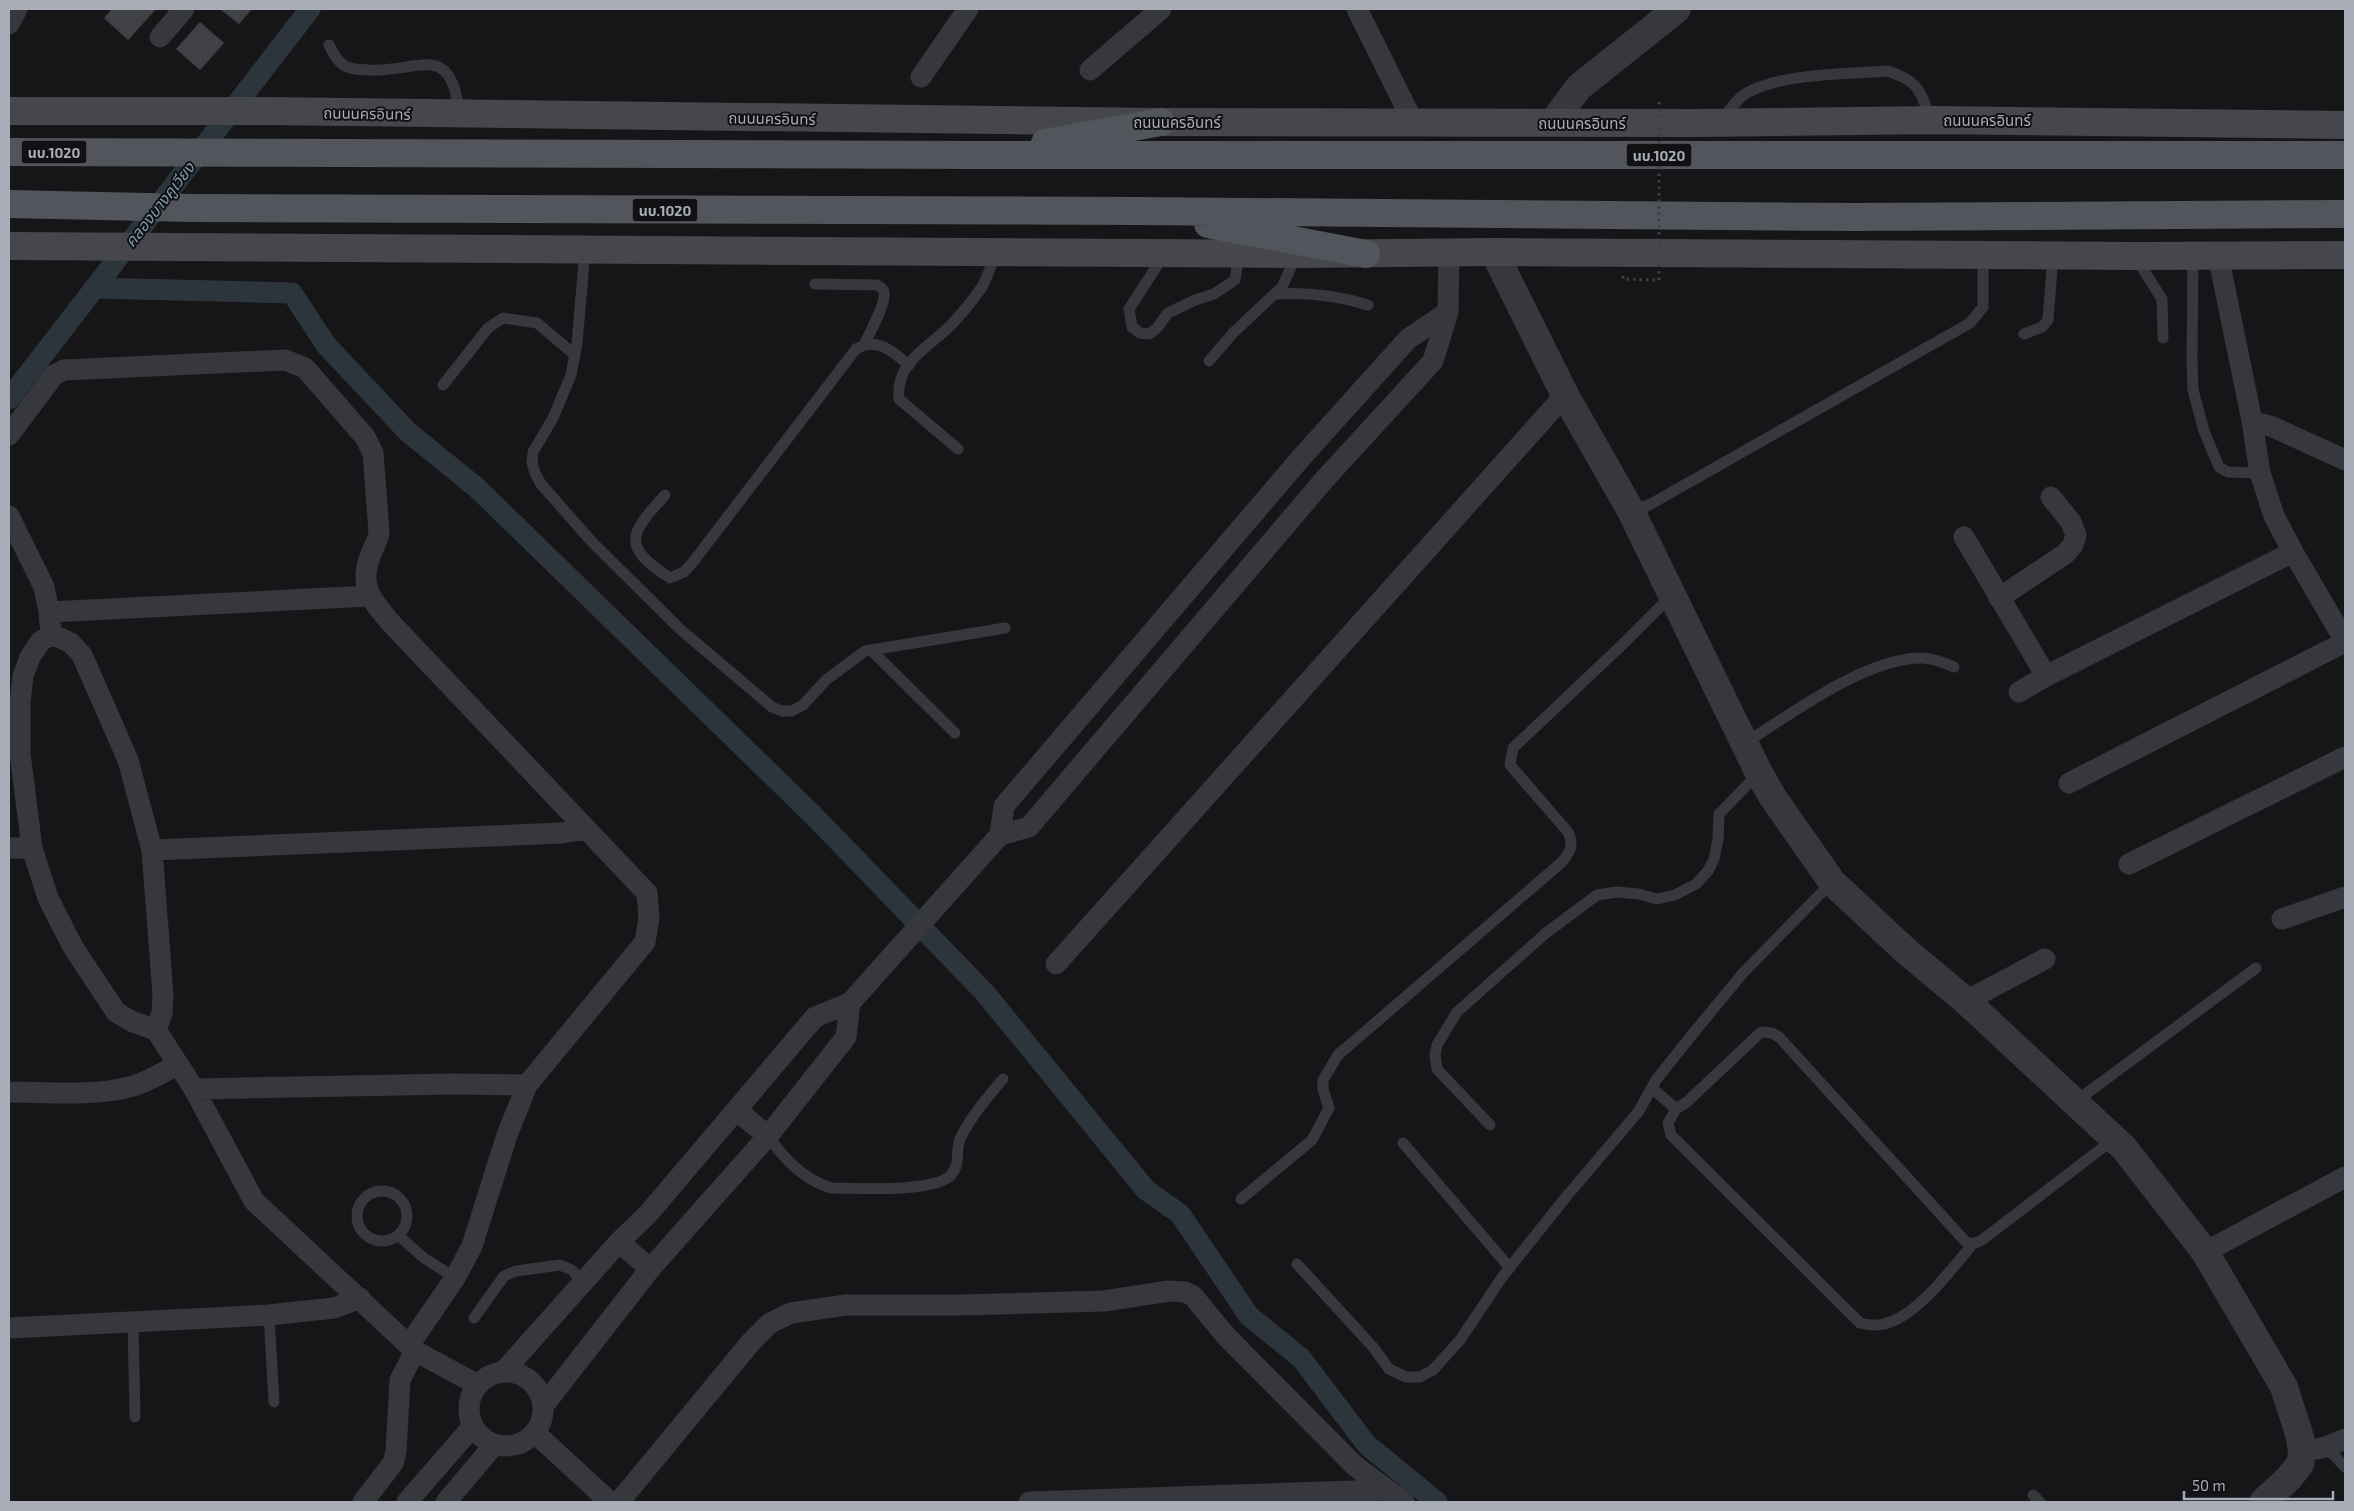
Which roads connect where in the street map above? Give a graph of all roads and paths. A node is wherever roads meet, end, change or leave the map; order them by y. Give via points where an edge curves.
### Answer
1 (16, 9) edge
2 (184, 9) edge
3 (968, 9) edge
4 (1162, 9) edge
5 (1358, 9) edge
6 (1677, 9) edge
7 (9, 24) edge
8 (160, 37) dead end
9 (329, 45) dead end
10 (1090, 70) dead end
11 (921, 77) dead end
12 (1659, 102) dead end
13 (9, 111) edge
14 (459, 114) junction
15 (1932, 120) junction
16 (1161, 122) junction
17 (1413, 122) junction
18 (1552, 122) junction
19 (1720, 122) junction
20 (2345, 125) edge
21 (9, 152) edge
22 (972, 155) junction
23 (2345, 155) edge
24 (9, 204) edge
25 (1137, 211) junction
26 (2345, 214) edge
27 (9, 246) edge
28 (585, 251) junction
29 (996, 252) junction
30 (1449, 252) junction
31 (1494, 252) junction
32 (1166, 253) junction
33 (1239, 254) junction
34 (1297, 254) junction
35 (1366, 254) junction
36 (1983, 255) junction
37 (2052, 255) junction
38 (2206, 255) junction
39 (2345, 255) edge
40 (2135, 256) junction
41 (1623, 279) dead end
42 (815, 284) dead end
43 (1275, 294) junction
44 (1368, 305) dead end
45 (1448, 312) junction
46 (2024, 334) dead end
47 (2162, 338) dead end
48 (864, 345) junction
49 (575, 355) junction
50 (1209, 360) dead end
51 (910, 365) junction
52 (1369, 382) junction
53 (443, 385) dead end
54 (1565, 395) junction
55 (1393, 405) junction
56 (2252, 421) junction
57 (9, 435) edge
58 (958, 449) dead end
59 (1300, 459) junction
60 (2345, 460) edge
61 (2260, 473) junction
62 (1324, 480) junction
63 (665, 495) dead end
64 (2051, 497) dead end
65 (1631, 511) junction
66 (9, 516) edge
67 (1964, 537) dead end
68 (2293, 552) junction
69 (1672, 595) junction
70 (369, 596) junction
71 (1999, 598) junction
72 (50, 612) junction
73 (1005, 628) dead end
74 (51, 634) junction
75 (2345, 641) edge
76 (870, 650) junction
77 (1954, 667) dead end
78 (2046, 676) junction
79 (1111, 680) junction
80 (2019, 692) dead end
81 (1136, 702) junction
82 (955, 733) dead end
83 (1745, 743) junction
84 (2345, 757) edge
85 (1759, 773) junction
86 (2069, 783) dead end
87 (586, 829) junction
88 (1000, 835) junction
89 (9, 848) edge
90 (32, 848) junction
91 (152, 850) junction
92 (2129, 864) dead end
93 (1832, 882) junction
94 (2345, 897) edge
95 (2282, 919) dead end
96 (2045, 959) dead end
97 (1056, 964) dead end
98 (2256, 968) dead end
99 (1966, 1001) junction
100 (850, 1004) junction
101 (156, 1030) junction
102 (178, 1064) junction
103 (1003, 1079) dead end
104 (527, 1085) junction
105 (1652, 1088) junction
106 (194, 1089) junction
107 (9, 1092) edge
108 (2074, 1103) junction
109 (1676, 1109) junction
110 (736, 1110) junction
111 (1490, 1125) dead end
112 (768, 1136) junction
113 (2114, 1140) junction
114 (1403, 1143) dead end
115 (2345, 1176) edge
116 (1242, 1199) dead end
117 (398, 1235) junction
118 (619, 1242) junction
119 (1973, 1244) junction
120 (2205, 1252) junction
121 (1297, 1264) dead end
122 (1510, 1268) junction
123 (650, 1269) junction
124 (456, 1278) junction
125 (583, 1283) junction
126 (360, 1298) junction
127 (269, 1315) junction
128 (474, 1318) dead end
129 (133, 1322) junction
130 (9, 1328) edge
131 (412, 1348) junction
132 (503, 1372) junction
133 (478, 1385) junction
134 (274, 1402) dead end
135 (544, 1406) junction
136 (135, 1417) dead end
137 (473, 1426) junction
138 (535, 1433) junction
139 (2345, 1439) edge
140 (495, 1444) junction
141 (2309, 1454) junction
142 (2345, 1467) edge
143 (1385, 1490) junction
144 (596, 1498) edge
145 (363, 1502) edge
146 (407, 1502) edge
147 (446, 1502) edge
148 (619, 1502) edge
149 (1029, 1502) edge
150 (1404, 1502) edge
151 (2263, 1502) edge

1 - 7 street
2 - 8 street
3 - 11 street
4 - 10 street
5 - 17 street
6 - 18 street via 1579,87
9 - 14 lane via 337,60 355,69 383,71 428,64 439,66 457,90
12 - 41 path, bridge via 1659,280
13 - 14 main road, ถนนนครอินทร์ / นบ.1020
14 - 16 main road, ถนนนครอินทร์ / นบ.1020
15 - 19 main road, ถนนนครอินทร์ / นบ.1020
15 - 19 lane via 1916,85 1888,71 1784,80 1764,85 1744,94
15 - 20 main road, ถนนนครอินทร์ / นบ.1020
16 - 17 main road, ถนนนครอินทร์ / นบ.1020
16 - 22 main road
17 - 18 main road, ถนนนครอินทร์ / นบ.1020
18 - 19 main road, ถนนนครอินทร์ / นบ.1020
21 - 22 main road, นบ.1020
22 - 23 main road, นบ.1020
24 - 25 main road, นบ.1020 via 192,208
25 - 26 main road, นบ.1020 via 1842,217
25 - 35 main road
27 - 28 main road
28 - 29 main road
28 - 49 lane
29 - 32 main road
29 - 51 lane via 983,285 951,325 917,352
30 - 31 main road
30 - 35 main road
30 - 45 street
31 - 36 main road
31 - 54 street
32 - 33 main road
32 - 33 lane via 1130,309 1132,327 1140,333 1149,334 1168,313 1214,294 1235,280
33 - 34 main road
34 - 35 main road
34 - 43 lane via 1282,287
36 - 37 main road
36 - 65 lane via 1983,306 1970,323 1649,505
37 - 40 main road
37 - 46 lane via 2048,320 2042,327
38 - 39 main road
38 - 40 main road
38 - 56 street
38 - 61 lane via 2193,381 2204,431 2218,466 2228,472
40 - 47 lane via 2162,299
42 - 48 lane via 877,285 882,288 882,304
43 - 44 lane via 1303,292 1342,296
43 - 50 lane
45 - 52 street via 1408,339
45 - 55 street via 1433,360
48 - 51 lane via 882,345
48 - 63 lane via 850,357 693,562 684,572 670,578 646,557 634,538 638,525
49 - 53 lane via 537,323 503,318 488,328
49 - 76 lane via 564,395 533,452 532,463 541,484 605,555 681,630 782,711 792,711 803,705 852,658
51 - 58 lane via 898,388 899,399
52 - 55 street
52 - 59 street
54 - 65 street
54 - 97 street
55 - 62 street
56 - 60 street via 2273,427
56 - 61 street
57 - 70 street via 54,375 64,370 285,360 305,368 356,425 374,453 379,532 365,578
59 - 62 street
59 - 79 street
61 - 68 street via 2274,516
62 - 81 street
64 - 71 street via 2076,535 2073,545 2065,554
65 - 69 street
66 - 72 street via 44,587
67 - 71 street
68 - 75 street
68 - 78 street
69 - 83 street
69 - 116 lane via 1513,748 1510,765 1568,832 1573,842 1571,852 1338,1055 1323,1080 1329,1108 1312,1140
70 - 72 street
70 - 87 street
71 - 78 street
72 - 74 street
73 - 76 lane
74 - 90 street via 40,642 30,657 23,676 20,703 20,753
74 - 91 street via 71,643 82,655 128,760
75 - 86 street
76 - 82 lane
77 - 83 lane via 1924,658 1880,666 1835,687
78 - 80 street
79 - 81 street
79 - 88 street via 1004,806
81 - 88 street via 1029,827
83 - 85 street
84 - 92 street
85 - 93 street
85 - 111 lane via 1719,814 1714,859 1696,884 1676,895 1657,899 1617,892 1597,895 1546,933 1457,1012 1437,1045 1437,1069
87 - 91 street via 562,833
87 - 104 street via 647,893 650,918 645,942
88 - 100 street
89 - 90 street
90 - 101 street via 48,898 73,947 116,1012
91 - 101 street via 163,994 162,1013
93 - 99 street via 1906,952
93 - 105 lane via 1743,973
94 - 95 street
96 - 99 street
98 - 108 lane
99 - 108 street
100 - 110 street via 816,1017
100 - 112 street via 846,1037
101 - 102 street
102 - 106 street
102 - 107 street via 150,1080 124,1088
103 - 112 lane via 971,1120 959,1141 957,1165 944,1182 903,1188 831,1188 786,1160
104 - 106 street
104 - 124 street via 507,1135 472,1246
105 - 109 lane
105 - 122 lane via 1639,1111
106 - 126 street via 254,1201
108 - 113 street
109 - 119 lane via 1761,1032 1772,1033 1965,1241
109 - 119 lane via 1668,1123 1671,1134 1860,1324 1884,1324 1897,1320 1925,1299
110 - 112 street
110 - 118 street via 648,1214
112 - 123 street
113 - 119 lane
113 - 120 street via 2124,1148
114 - 122 lane
115 - 120 street
117 - 117 lane via 380,1240 370,1238 363,1231 357,1213 367,1196 385,1191 402,1200 407,1209 407,1219
117 - 124 lane via 424,1258
118 - 123 street
118 - 125 street
120 - 141 street via 2284,1387
121 - 122 lane via 1373,1346 1389,1369 1406,1377 1420,1378 1433,1370 1460,1340
123 - 135 street
124 - 131 street
125 - 128 lane via 572,1270 560,1265 516,1271 504,1276
125 - 132 street
126 - 127 street via 334,1308
126 - 131 street
127 - 129 street
127 - 134 lane
129 - 130 street
129 - 136 lane
131 - 133 street
131 - 145 street via 400,1380 393,1463
132 - 133 street via 489,1376
132 - 135 street via 518,1373 530,1380 540,1392
133 - 137 street via 471,1397 469,1412
135 - 138 street via 542,1420
137 - 140 street via 482,1437
137 - 146 street
138 - 140 street via 510,1446
138 - 144 street
139 - 141 street
140 - 147 street
141 - 142 lane
141 - 151 street
143 - 148 street via 1355,1466 1226,1336 1193,1296 1169,1290 1104,1301 846,1305 791,1313 770,1323 752,1342
143 - 149 street
143 - 150 street

